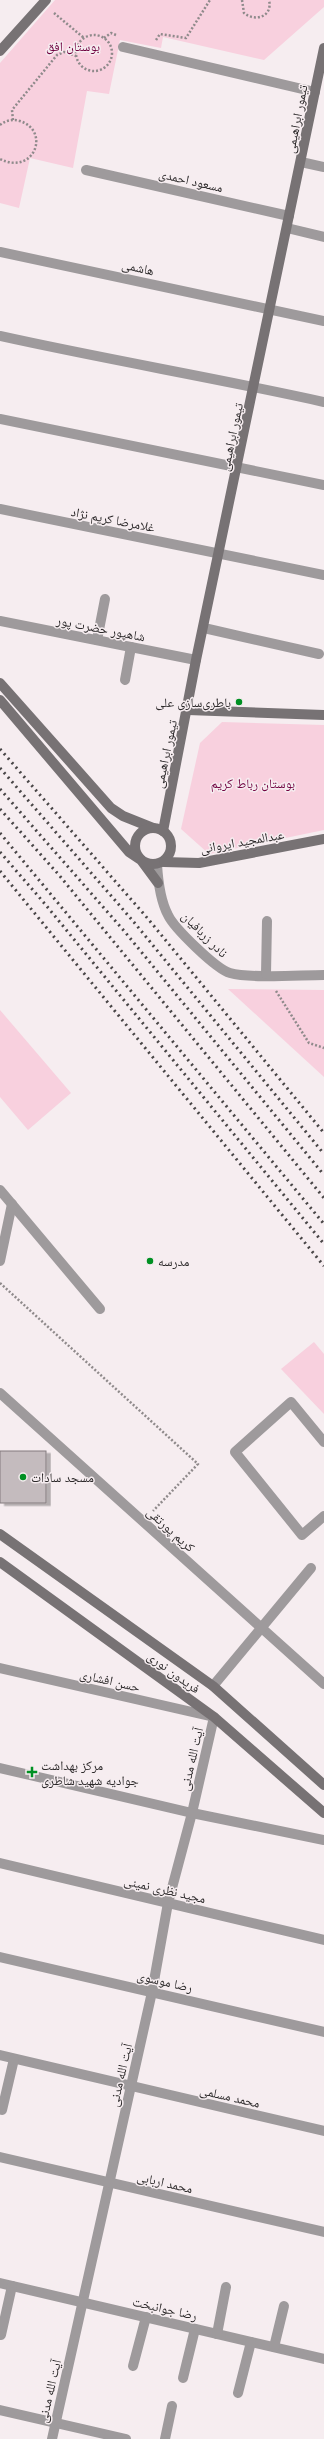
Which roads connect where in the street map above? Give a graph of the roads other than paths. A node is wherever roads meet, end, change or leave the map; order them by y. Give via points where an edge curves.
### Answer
1 (44, 2) edge
2 (124, 46) dead end
3 (324, 48) edge
4 (0, 51) edge
5 (315, 92) junction
6 (300, 162) junction
7 (324, 167) edge
8 (86, 170) dead end
9 (289, 216) junction
10 (287, 228) junction
11 (324, 236) edge
12 (0, 252) edge
13 (270, 308) junction
14 (324, 320) edge
15 (0, 336) edge
16 (254, 386) junction
17 (324, 402) edge
18 (0, 419) edge
19 (238, 467) junction
20 (324, 485) edge
21 (0, 509) edge
22 (220, 554) junction
23 (324, 575) edge
24 (105, 600) dead end
25 (0, 621) edge
26 (204, 628) junction
27 (97, 640) junction
28 (131, 647) junction
29 (319, 654) dead end
30 (196, 660) junction
31 (124, 680) dead end
32 (0, 683) edge
33 (0, 700) edge
34 (188, 710) junction
35 (324, 715) edge
36 (153, 828) junction
37 (163, 831) junction
38 (324, 839) edge
39 (141, 860) junction
40 (160, 863) junction
41 (158, 883) junction
42 (267, 921) dead end
43 (266, 974) junction
44 (324, 975) edge
45 (0, 1190) edge
46 (12, 1204) junction
47 (0, 1260) edge
48 (100, 1309) dead end
49 (0, 1393) edge
50 (324, 1442) edge
51 (324, 1516) edge
52 (0, 1534) edge
53 (0, 1562) edge
54 (311, 1568) dead end
55 (261, 1628) junction
56 (0, 1668) edge
57 (324, 1684) edge
58 (213, 1686) junction
59 (214, 1717) junction
60 (0, 1768) edge
61 (324, 1785) edge
62 (192, 1813) junction
63 (324, 1813) edge
64 (324, 1840) edge
65 (0, 1863) edge
66 (168, 1903) junction
67 (324, 1940) edge
68 (0, 1957) edge
69 (152, 1992) junction
70 (324, 2032) edge
71 (0, 2055) edge
72 (14, 2059) junction
73 (131, 2087) junction
74 (2, 2110) dead end
75 (324, 2131) edge
76 (0, 2157) edge
77 (110, 2182) junction
78 (324, 2232) edge
79 (0, 2283) edge
80 (12, 2286) junction
81 (226, 2287) dead end
82 (83, 2302) junction
83 (284, 2306) dead end
84 (146, 2317) junction
85 (195, 2328) junction
86 (217, 2334) junction
87 (1, 2335) edge
88 (251, 2342) junction
89 (274, 2347) junction
90 (324, 2359) edge
91 (133, 2366) dead end
92 (183, 2378) dead end
93 (238, 2393) dead end
94 (172, 2406) dead end
95 (0, 2410) edge
96 (56, 2423) junction
97 (52, 2439) edge
98 (126, 2439) edge
99 (165, 2439) edge

1 - 4 street
2 - 5 street
3 - 5 street, تیمور ابراهیمی
5 - 6 street, تیمور ابراهیمی
6 - 7 street
6 - 9 street, تیمور ابراهیمی
8 - 9 street, مسعود احمدی
9 - 10 street, تیمور ابراهیمی
10 - 11 street
10 - 13 street, تیمور ابراهیمی
12 - 13 street, هاشمی
13 - 14 street, هاشمی
13 - 16 street, تیمور ابراهیمی
15 - 16 street via 96,358
16 - 17 street
16 - 19 street, تیمور ابراهیمی
18 - 19 street
19 - 20 street
19 - 22 street, تیمور ابراهیمی
21 - 22 street, غلامرضا کریم نژاد
22 - 23 street, غلامرضا کریم نژاد
22 - 26 street, تیمور ابراهیمی
24 - 27 street
25 - 27 street, شاهپور حضرت پور
26 - 29 street
26 - 30 street, تیمور ابراهیمی
27 - 28 street, شاهپور حضرت پور
28 - 30 street, شاهپور حضرت پور
28 - 31 street
30 - 34 street, تیمور ابراهیمی
32 - 36 street via 111,808 123,816
33 - 39 street via 129,852
34 - 35 street
34 - 37 street, تیمور ابراهیمی
36 - 37 street
36 - 39 street via 141,832 135,843 137,855
37 - 40 street via 168,835 171,852
38 - 40 street, عبدالمجید ایروانی via 199,862
39 - 40 street via 151,865
39 - 41 street
40 - 41 street, نادر زربافیان
41 - 43 street, نادر زربافیان via 168,915 200,951 220,968 230,973
42 - 43 street
43 - 44 street, نادر زربافیان
45 - 46 street
46 - 47 street
46 - 48 street
49 - 55 street, کریم پورتقی
50 - 51 street via 291,1402 235,1452 302,1535
52 - 58 street, فریدون نوری
53 - 59 street, فریدون نوری
54 - 55 street
55 - 57 street, کریم پورتقی
55 - 58 street
56 - 59 street, حسن افشاری
58 - 61 street, فریدون نوری
59 - 62 street, آیت‌ الله مدنی
59 - 63 street, فریدون نوری
60 - 62 street
62 - 64 street
62 - 66 street, آیت‌ الله مدنی
65 - 66 street, مجید نظری نمینی
66 - 67 street, مجید نظری نمینی
66 - 69 street, آیت‌ الله مدنی
68 - 69 street, رضا موسوی
69 - 70 street, رضا موسوی
69 - 73 street, آیت‌ الله مدنی
71 - 72 street, محمد مسلمی
72 - 73 street, محمد مسلمی
72 - 74 street
73 - 75 street, محمد مسلمی
73 - 77 street, آیت‌ الله مدنی
76 - 77 street, محمد اربابی
77 - 78 street, محمد اربابی
77 - 82 street, آیت‌ الله مدنی
79 - 80 street, رضا جوانبخت
80 - 82 street, رضا جوانبخت
80 - 87 street
81 - 86 street
82 - 84 street, رضا جوانبخت
82 - 96 street, آیت‌ الله مدنی
83 - 89 street
84 - 85 street, رضا جوانبخت
84 - 91 street
85 - 86 street, رضا جوانبخت
85 - 92 street
86 - 88 street, رضا جوانبخت
88 - 89 street, رضا جوانبخت
88 - 93 street
89 - 90 street, رضا جوانبخت
94 - 99 street
95 - 96 street
96 - 97 street, آیت‌ الله مدنی
96 - 98 street

